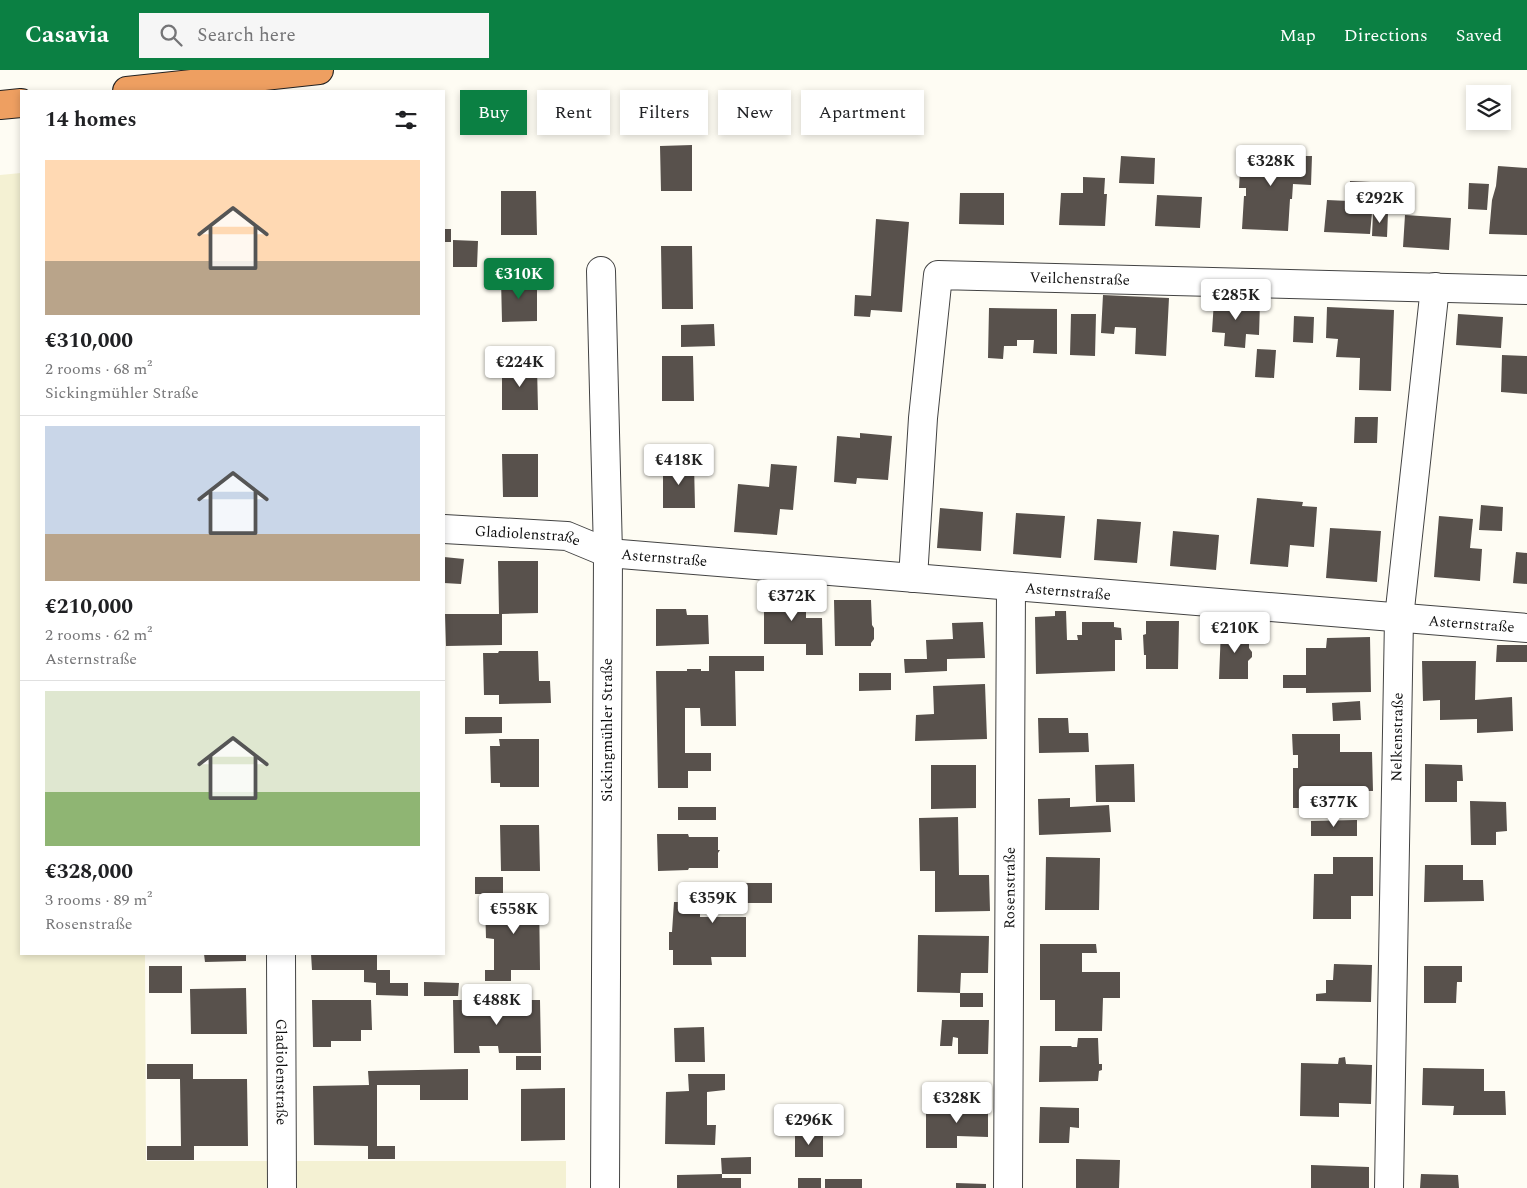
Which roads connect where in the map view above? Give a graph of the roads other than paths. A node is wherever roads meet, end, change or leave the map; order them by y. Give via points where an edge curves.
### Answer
1 (319, 70) edge
2 (136, 90) edge
3 (20, 103) edge
4 (0, 105) edge
5 (601, 271) dead end
6 (1435, 287) junction
7 (1527, 290) edge
8 (445, 529) edge
9 (608, 553) junction
10 (913, 578) junction
11 (1011, 588) junction
12 (1399, 618) junction
13 (1527, 628) edge
14 (282, 955) edge
15 (282, 1188) edge
16 (606, 1188) edge
17 (1008, 1188) edge
18 (1389, 1188) edge

1 - 2 highway
3 - 4 highway
5 - 9 street, Sickingmühler Straße
6 - 7 street, Veilchenstraße
6 - 10 street, Veilchenstraße via 938,275 923,418
6 - 12 street, Nelkenstraße
8 - 9 street, Gladiolenstraße via 567,536
9 - 10 street, Asternstraße
9 - 16 street, Sickingmühler Straße
10 - 11 street, Asternstraße
11 - 12 street, Asternstraße
11 - 17 street, Rosenstraße
12 - 13 street, Asternstraße
12 - 18 street, Nelkenstraße
14 - 15 street, Gladiolenstraße

